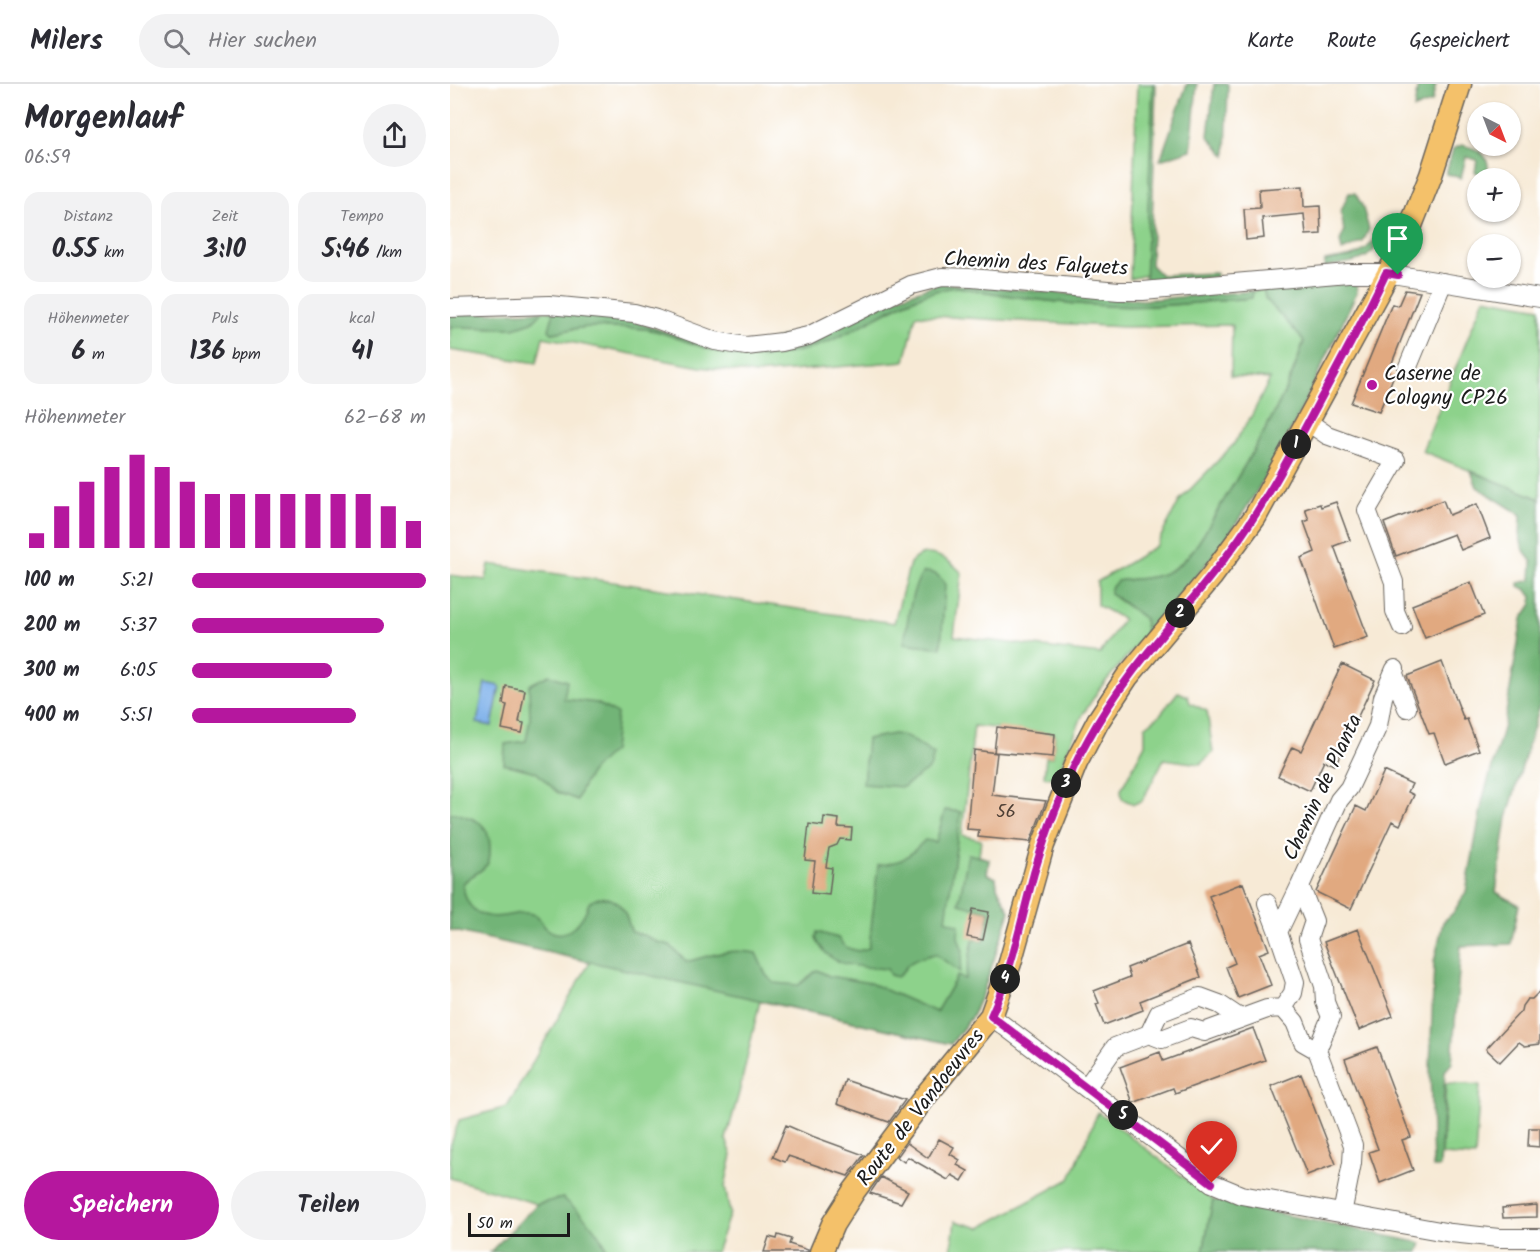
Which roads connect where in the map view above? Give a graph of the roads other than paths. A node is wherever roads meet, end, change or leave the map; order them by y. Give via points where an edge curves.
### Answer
1 (1448, 84) edge
2 (1460, 84) edge
3 (1427, 174) junction
4 (1386, 273) junction
5 (1443, 282) junction
6 (1540, 298) edge
7 (450, 308) edge
8 (1407, 369) dead end
9 (1308, 422) junction
10 (1402, 627) dead end
11 (1407, 708) dead end
12 (1300, 886) junction
13 (1267, 903) dead end
14 (1278, 932) junction
15 (1283, 1008) junction
16 (991, 1016) junction
17 (1240, 1018) junction
18 (1149, 1034) junction
19 (1317, 1050) junction
20 (1086, 1088) junction
21 (1342, 1214) junction
22 (1540, 1238) edge
23 (1498, 1245) edge
24 (821, 1252) edge

1 - 3 main road
2 - 3 main road
3 - 4 main road via 1402,248
4 - 5 street, Chemin des Falquets
4 - 7 street, Chemin des Falquets via 1143,291 942,277 911,285 808,336 747,346 715,341 657,319 612,310 549,305
4 - 9 main road, Route de Vandoeuvres
5 - 6 street, Chemin des Falquets
5 - 8 street
9 - 10 street via 1327,435 1396,460 1367,510 1394,582 1395,611
9 - 16 main road, Route de Vandoeuvres via 1254,517 1208,581 1127,677 1087,740 1052,819
11 - 12 street, Chemin de Planta via 1395,671 1383,697 1378,726
12 - 14 street, Chemin de Planta
12 - 19 street, Chemin de Planta via 1314,921 1308,939 1331,1017
13 - 14 street
14 - 15 street via 1295,982
15 - 17 street
15 - 19 street via 1295,1022 1303,1042
16 - 20 street
16 - 24 main road, Route de Vandoeuvres via 854,1191
17 - 18 street via 1204,1032 1191,1028 1162,1039
17 - 18 street via 1200,997 1159,1013
18 - 20 street via 1115,1047
19 - 21 street via 1353,1145
20 - 21 street via 1212,1183 1241,1195
21 - 23 street
22 - 23 street

